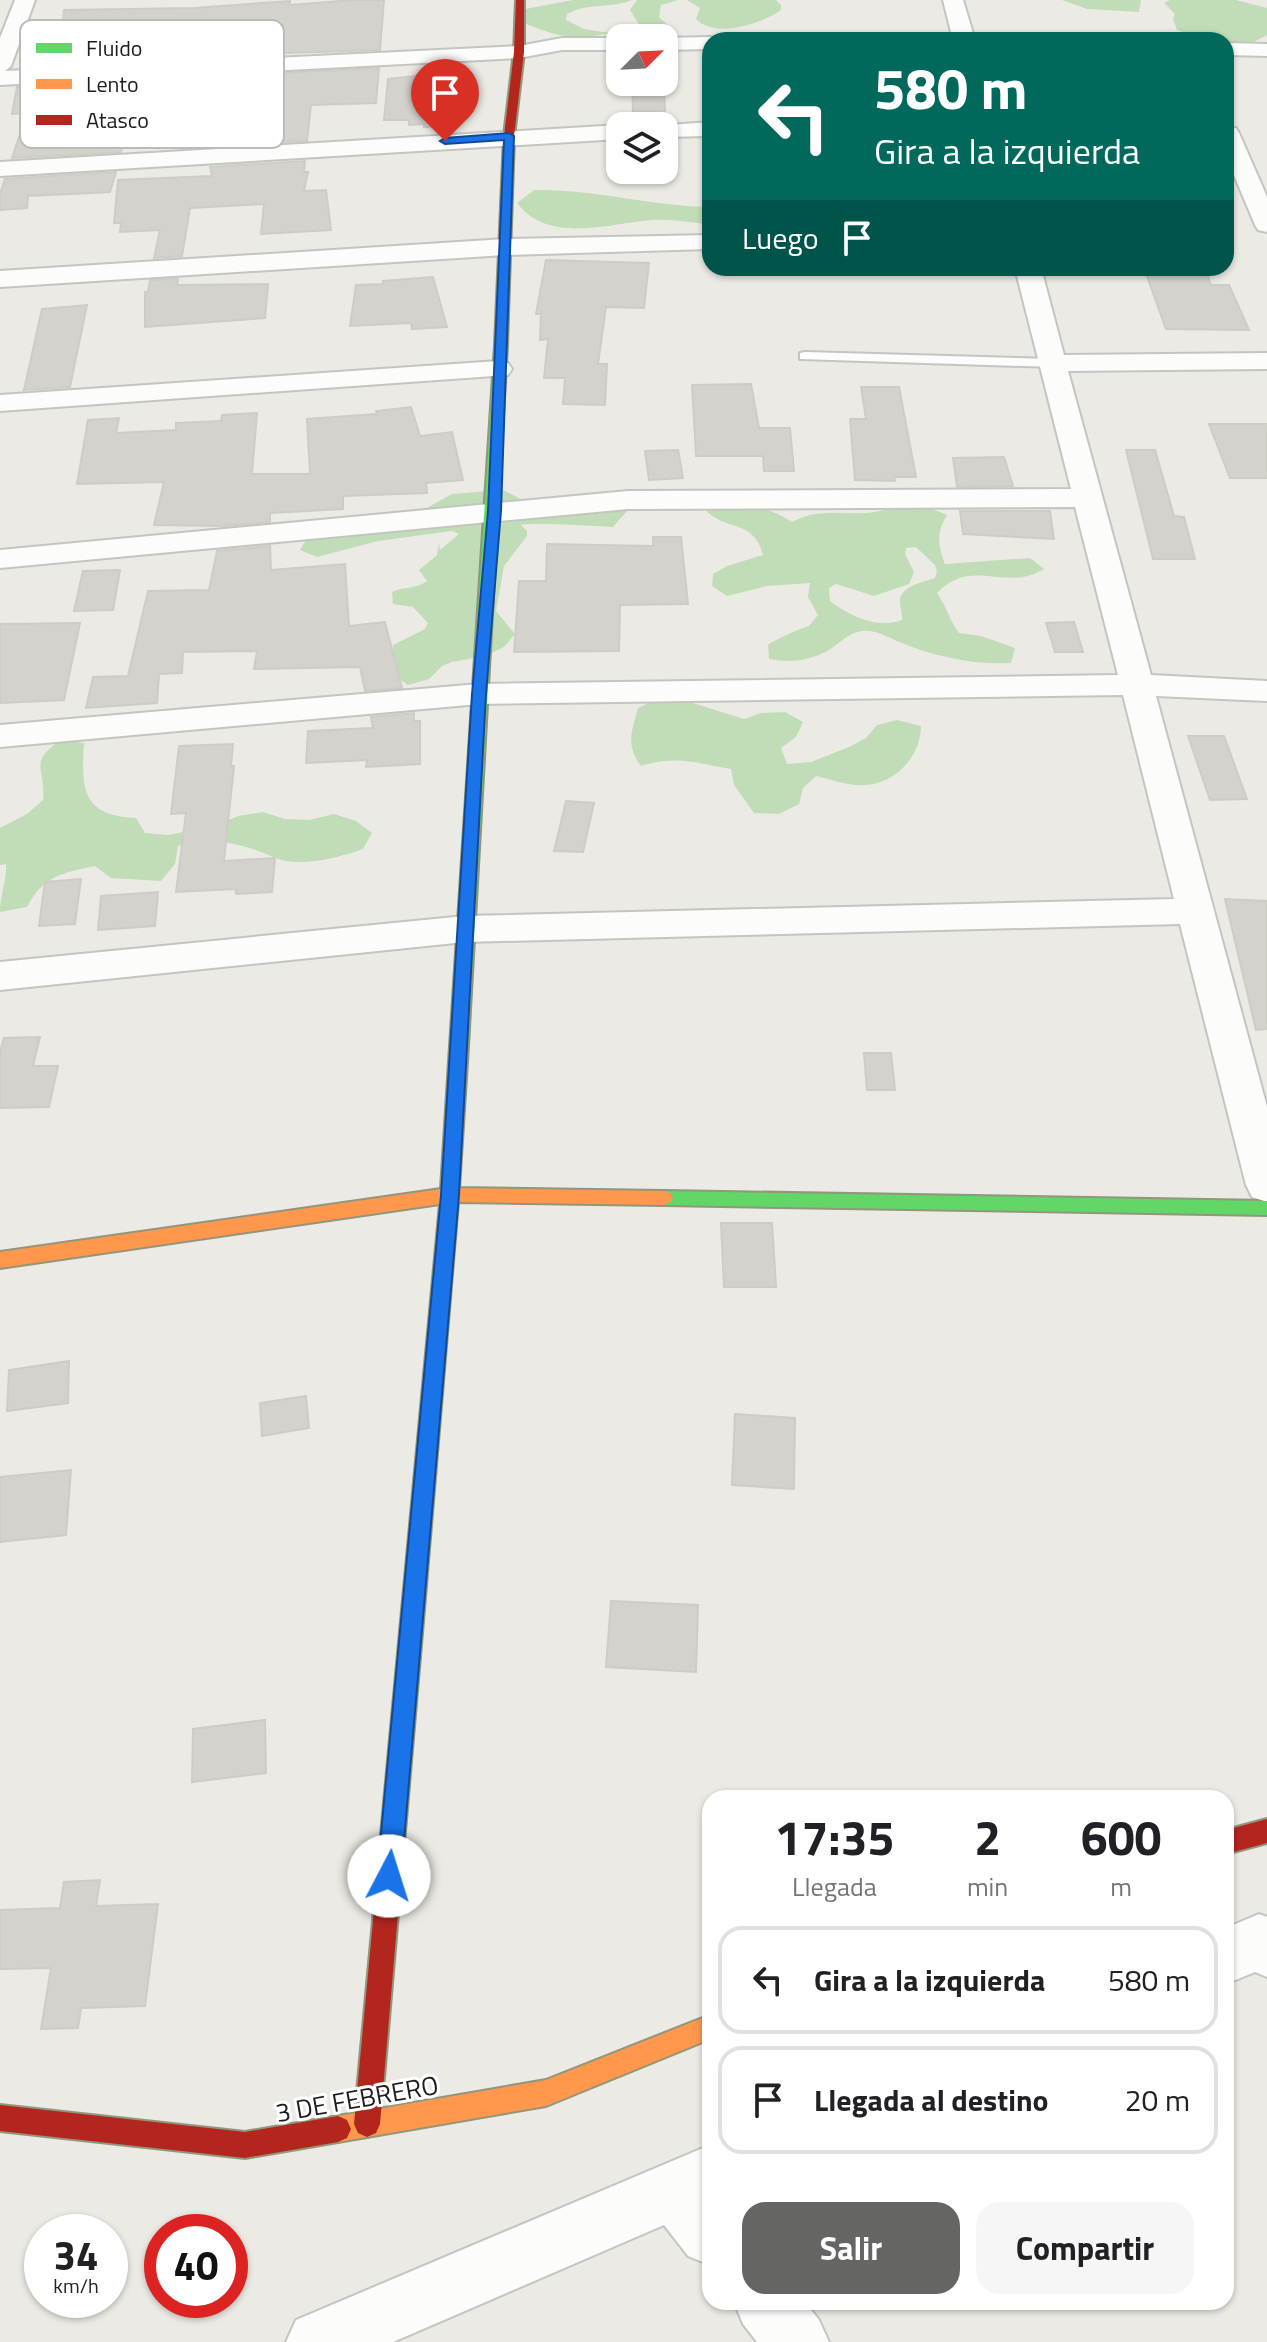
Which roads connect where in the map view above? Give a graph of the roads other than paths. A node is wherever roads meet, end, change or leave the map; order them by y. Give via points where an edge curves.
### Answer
1 (25, 0) edge
2 (520, 0) edge
3 (953, 0) edge
4 (962, 32) edge
5 (702, 43) edge
6 (606, 44) edge
7 (678, 44) edge
8 (1234, 49) edge
9 (1267, 50) edge
10 (519, 52) junction
11 (284, 64) edge
12 (0, 66) edge
13 (20, 77) edge
14 (0, 78) edge
15 (702, 129) edge
16 (678, 130) edge
17 (606, 133) edge
18 (1234, 133) edge
19 (1254, 133) dead end
20 (509, 136) junction
21 (1234, 149) edge
22 (0, 169) edge
23 (1267, 225) edge
24 (702, 242) edge
25 (505, 247) junction
26 (1030, 276) edge
27 (0, 279) edge
28 (805, 356) dead end
29 (1267, 361) edge
30 (1053, 363) junction
31 (498, 369) junction
32 (0, 403) edge
33 (1087, 498) junction
34 (494, 511) junction
35 (0, 559) edge
36 (1137, 685) junction
37 (1267, 691) edge
38 (479, 694) junction
39 (0, 736) edge
40 (1196, 911) junction
41 (465, 929) junction
42 (0, 976) edge
43 (1267, 1185) edge
44 (450, 1195) junction
45 (1267, 1208) edge
46 (0, 1260) edge
47 (1267, 1831) edge
48 (1234, 1840) edge
49 (1267, 1949) edge
50 (1234, 1953) edge
51 (702, 2030) edge
52 (0, 2118) edge
53 (367, 2124) junction
54 (698, 2200) edge
55 (771, 2310) edge
56 (318, 2342) edge
57 (797, 2342) edge

1 - 12 street
2 - 10 street
3 - 4 street
5 - 7 street
6 - 10 street via 562,44
8 - 9 street
10 - 11 street
10 - 20 street
13 - 14 street
15 - 16 street
17 - 20 street
18 - 19 street
20 - 22 street
20 - 25 street
21 - 23 street
24 - 25 street
25 - 27 street
25 - 31 street
26 - 30 street
28 - 30 lane
29 - 30 street
30 - 33 street
31 - 32 street
31 - 34 street
33 - 34 street via 628,500
33 - 36 street
34 - 35 street
34 - 38 street
36 - 37 street
36 - 38 street
36 - 40 street
38 - 39 street
38 - 41 street
40 - 41 street
40 - 43 street
41 - 42 street
41 - 44 street
44 - 45 street
44 - 46 street
44 - 53 street
47 - 48 street
49 - 50 street via 1259,1942
51 - 53 street, 3 DE FEBRERO via 546,2093
52 - 53 street, 3 DE FEBRERO via 245,2145
54 - 56 street
55 - 57 street

